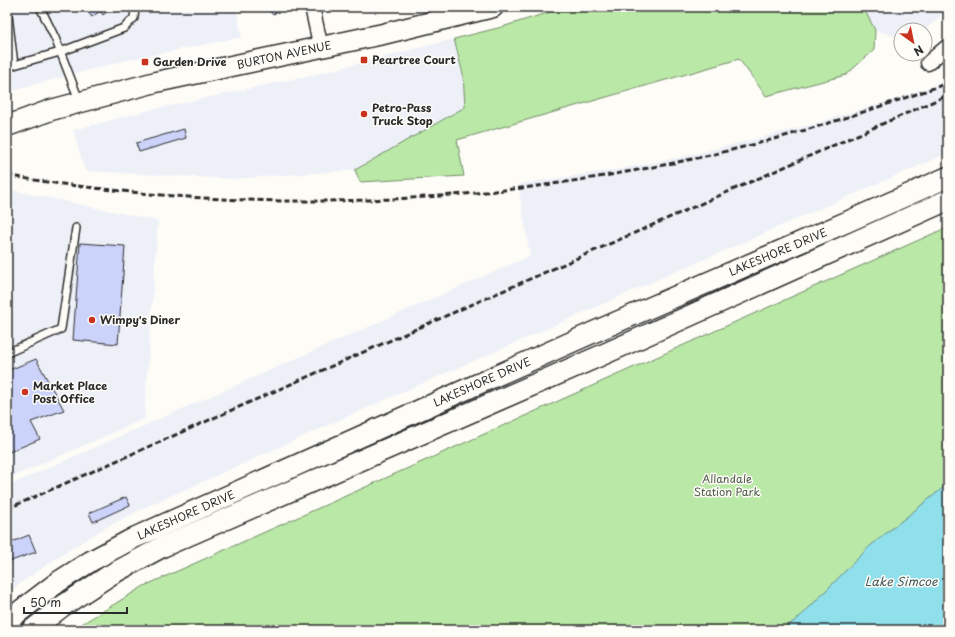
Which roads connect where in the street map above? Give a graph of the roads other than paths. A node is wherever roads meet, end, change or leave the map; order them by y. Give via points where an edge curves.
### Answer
1 (7, 7) edge
2 (40, 7) edge
3 (134, 7) edge
4 (312, 7) edge
5 (484, 8) edge
6 (948, 46) edge
7 (321, 48) junction
8 (60, 52) junction
9 (928, 63) dead end
10 (10, 66) edge
11 (80, 102) junction
12 (7, 126) edge
13 (948, 177) edge
14 (948, 200) edge
15 (76, 228) dead end
16 (7, 353) edge
17 (7, 621) edge
18 (32, 630) edge

1 - 10 lane
2 - 8 lane
3 - 8 lane via 134,18 124,28
4 - 7 street
5 - 7 main road, BURTON AVENUE
6 - 9 street
7 - 11 main road, BURTON AVENUE
8 - 10 lane
8 - 11 lane
11 - 12 main road, BURTON AVENUE
13 - 17 main road, LAKESHORE DRIVE via 586,335 136,538 91,561 58,582
14 - 18 main road, LAKESHORE DRIVE via 602,355 162,547 110,575 71,600
15 - 16 lane via 61,329

